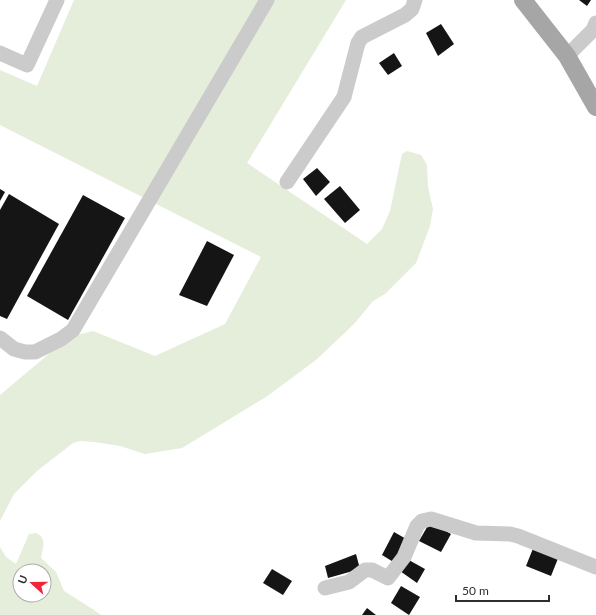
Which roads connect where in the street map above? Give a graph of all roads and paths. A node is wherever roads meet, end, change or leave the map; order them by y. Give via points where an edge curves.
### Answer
1 (57, 0) edge
2 (267, 0) edge
3 (415, 0) edge
4 (523, 0) edge
5 (596, 23) edge
6 (0, 53) edge
7 (567, 56) junction
8 (596, 107) edge
9 (287, 182) dead end
10 (0, 338) edge
11 (596, 567) edge
12 (326, 588) dead end

1 - 6 street via 27,66
2 - 10 street via 74,330 35,352 14,349
3 - 9 street via 412,9 405,15 362,37 358,43 344,97
4 - 7 main road
5 - 7 street via 593,30
7 - 8 main road
11 - 12 street via 518,536 476,534 431,519 422,521 417,526 404,557 388,578 372,570 365,570 349,582

